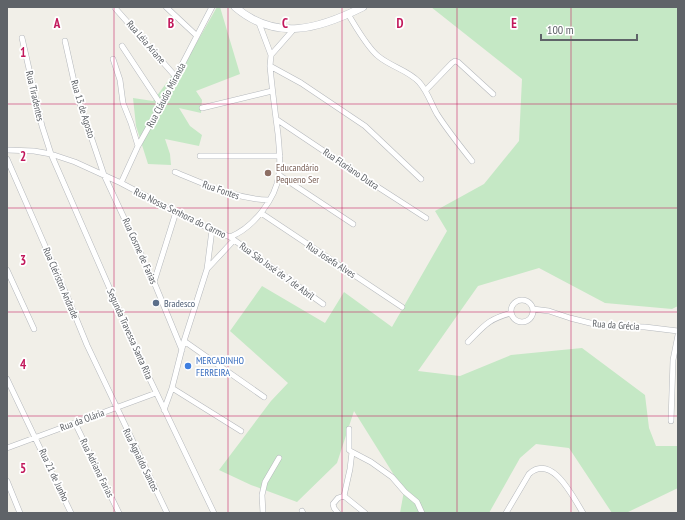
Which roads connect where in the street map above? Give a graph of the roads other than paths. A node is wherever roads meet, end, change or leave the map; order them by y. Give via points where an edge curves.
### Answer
1 (166, 7) edge
2 (212, 7) edge
3 (235, 7) edge
4 (363, 7) edge
5 (115, 8) edge
6 (348, 14) junction
7 (259, 22) junction
8 (293, 30) junction
9 (196, 36) junction
10 (22, 38) dead end
11 (65, 41) dead end
12 (122, 46) dead end
13 (271, 55) junction
14 (113, 59) dead end
15 (270, 66) junction
16 (176, 77) junction
17 (426, 90) junction
18 (272, 91) junction
19 (493, 94) dead end
20 (161, 105) junction
21 (202, 108) dead end
22 (276, 119) junction
23 (138, 146) junction
24 (7, 150) edge
25 (51, 154) junction
26 (200, 156) dead end
27 (280, 156) junction
28 (7, 159) edge
29 (472, 161) dead end
30 (175, 172) dead end
31 (104, 175) junction
32 (279, 175) junction
33 (421, 179) dead end
34 (121, 183) junction
35 (269, 200) junction
36 (176, 212) junction
37 (261, 213) junction
38 (426, 218) dead end
39 (353, 224) dead end
40 (212, 230) junction
41 (232, 239) junction
42 (207, 269) junction
43 (7, 270) edge
44 (154, 282) junction
45 (323, 304) dead end
46 (402, 307) dead end
47 (533, 309) junction
48 (511, 313) junction
49 (34, 329) dead end
50 (678, 331) edge
51 (678, 335) edge
52 (184, 341) junction
53 (468, 342) dead end
54 (182, 350) junction
55 (7, 379) edge
56 (172, 388) junction
57 (156, 393) junction
58 (264, 397) dead end
59 (116, 408) junction
60 (164, 410) junction
61 (671, 420) dead end
62 (76, 423) junction
63 (349, 429) dead end
64 (241, 431) dead end
65 (36, 437) junction
66 (7, 448) edge
67 (352, 452) junction
68 (279, 458) dead end
69 (7, 481) edge
70 (344, 496) junction
71 (263, 512) edge
72 (20, 513) edge
73 (72, 513) edge
74 (119, 513) edge
75 (167, 513) edge
76 (214, 513) edge
77 (338, 513) edge
78 (365, 513) edge
79 (422, 513) edge
80 (506, 513) edge
81 (583, 513) edge

1 - 9 street
2 - 9 street, Rua Cláudio Miranda
3 - 7 main road via 244,15
4 - 6 main road
5 - 16 street, Rua Léia Ariane
6 - 8 main road
6 - 17 street via 378,56 411,74
7 - 8 main road
7 - 13 street, Rua Nossa Senhora do Carmo
8 - 13 street
9 - 16 street, Rua Cláudio Miranda
10 - 25 street, Rua Tiradentes
11 - 31 street, Rua 13 de Agosto via 77,95
12 - 20 street
13 - 15 street, Rua Nossa Senhora do Carmo
14 - 23 street via 120,80 123,103
15 - 18 street, Rua Nossa Senhora do Carmo
15 - 33 street via 301,83 365,126
16 - 20 street, Rua Cláudio Miranda
17 - 19 street via 455,61
17 - 29 street via 441,120
18 - 21 street
18 - 22 street, Rua Nossa Senhora do Carmo
20 - 23 street, Rua Cláudio Miranda
22 - 27 street, Rua Nossa Senhora do Carmo
22 - 38 street, Rua Floriano Dutra
23 - 34 street, Rua Cláudio Miranda
24 - 25 street, Rua Nossa Senhora do Carmo
25 - 31 street, Rua Nossa Senhora do Carmo
25 - 57 street, Segunda Travessa Santa Rita
26 - 27 street
27 - 32 street, Rua Nossa Senhora do Carmo
28 - 59 street, Rua Clériston Andrade
30 - 35 street, Rua Fontes via 235,196
31 - 34 street, Rua Nossa Senhora do Carmo
31 - 44 street, Rua Cosme de Farias
32 - 35 street, Rua Nossa Senhora do Carmo
32 - 39 street
34 - 36 street, Rua Nossa Senhora do Carmo
35 - 37 street, Rua Nossa Senhora do Carmo
36 - 40 street, Rua Nossa Senhora do Carmo
36 - 44 street
37 - 41 street, Rua Nossa Senhora do Carmo
37 - 46 street, Rua Josefa Alves
40 - 41 street, Rua Nossa Senhora do Carmo
40 - 42 street
41 - 42 street
41 - 45 street, Rua São José de 7 de Abril
42 - 52 street
43 - 49 street
44 - 54 street, Rua Cosme de Farias
47 - 48 street via 531,316 525,321 517,321
47 - 48 street via 529,302 523,299 511,306
47 - 50 street, Rua da Grécia via 602,326
48 - 53 street via 488,322
51 - 61 street via 673,360
52 - 54 street
52 - 58 street
54 - 56 street
55 - 65 street, Rua 21 de Junho
56 - 60 street
56 - 64 street
57 - 59 street, Rua da Olária
57 - 60 street, Segunda Travessa Santa Rita
59 - 62 street, Rua da Olária
59 - 75 street, Rua Agnaldo Santos
60 - 76 street, Segunda Travessa Santa Rita
62 - 65 street, Rua da Olária
62 - 74 street, Rua Adriana Farias
63 - 67 street via 349,450
65 - 66 street, Rua da Olária
65 - 73 street, Rua 21 de Junho
67 - 70 street
67 - 79 street via 392,477 417,502
68 - 71 street via 265,482
69 - 72 street
70 - 77 street via 333,504
70 - 78 street
80 - 81 street via 529,474 538,468 553,472 560,478

